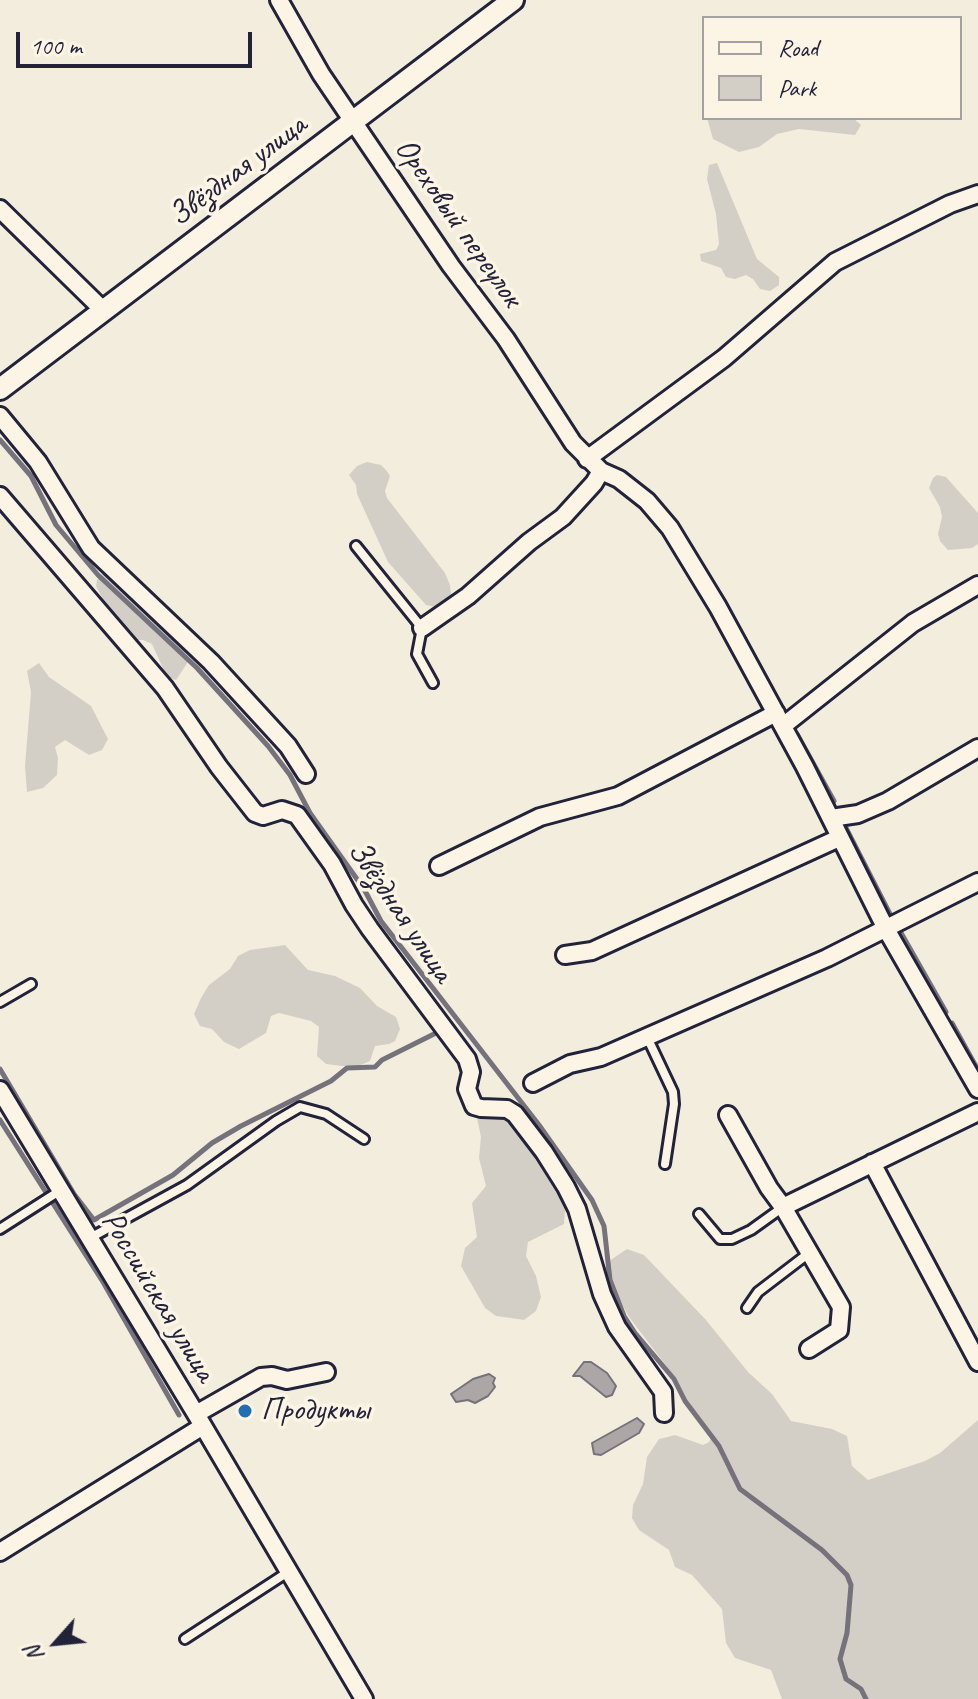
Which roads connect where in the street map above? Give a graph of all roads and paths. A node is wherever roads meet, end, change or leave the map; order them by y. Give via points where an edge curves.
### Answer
1 (279, 0) edge
2 (513, 0) edge
3 (353, 121) junction
4 (978, 194) edge
5 (0, 209) edge
6 (103, 310) junction
7 (0, 389) edge
8 (0, 416) edge
9 (587, 459) junction
10 (601, 471) junction
11 (0, 496) edge
12 (356, 546) dead end
13 (978, 585) edge
14 (422, 628) junction
15 (433, 683) dead end
16 (779, 719) junction
17 (978, 748) edge
18 (306, 774) dead end
19 (831, 818) junction
20 (839, 838) junction
21 (439, 866) dead end
22 (978, 882) edge
23 (886, 929) junction
24 (565, 955) dead end
25 (31, 984) dead end
26 (0, 1002) edge
27 (647, 1037) junction
28 (533, 1083) dead end
29 (978, 1089) edge
30 (0, 1090) edge
31 (978, 1112) edge
32 (728, 1115) dead end
33 (364, 1139) dead end
34 (872, 1163) junction
35 (665, 1164) dead end
36 (61, 1190) junction
37 (783, 1207) junction
38 (699, 1214) dead end
39 (0, 1229) edge
40 (90, 1239) junction
41 (809, 1252) junction
42 (747, 1308) dead end
43 (809, 1349) dead end
44 (978, 1362) edge
45 (326, 1372) dead end
46 (664, 1413) dead end
47 (200, 1420) junction
48 (0, 1552) edge
49 (288, 1572) junction
50 (185, 1639) dead end
51 (364, 1699) edge

1 - 3 street, Ореховый переулок
2 - 3 street, Звёздная улица
3 - 6 street, Звёздная улица
3 - 9 street, Ореховый переулок
4 - 9 street via 835,262 724,358
5 - 6 street
6 - 7 street, Звёздная улица
8 - 18 street via 38,462 91,548 211,662 288,746
9 - 10 street, Ореховый переулок
10 - 14 street via 563,517
10 - 16 street, Ореховый переулок via 647,501 670,528
11 - 46 street, Звёздная улица via 165,688 255,813 282,810 297,815 370,929 467,1059 467,1089 474,1106 515,1114 544,1152 577,1209 617,1327 663,1392
12 - 14 lane
13 - 16 street via 913,623
14 - 15 lane via 417,654
16 - 19 street
16 - 21 street via 618,796 540,817
17 - 19 street via 888,801
19 - 20 street
20 - 23 street
20 - 24 street via 592,951
22 - 23 street
23 - 27 street
23 - 29 street
25 - 26 lane
27 - 28 street
27 - 35 lane via 673,1092
30 - 36 street, Российская улица
31 - 34 street
32 - 37 street
33 - 40 lane via 326,1114 300,1107 187,1185
34 - 37 street
34 - 44 street
36 - 39 lane
36 - 40 street, Российская улица
37 - 38 lane via 732,1239 720,1239
37 - 41 street
40 - 47 street, Российская улица
41 - 42 lane via 758,1292
41 - 43 street via 841,1307 839,1330
45 - 47 street via 287,1380 261,1377
47 - 48 street
47 - 49 street, Российская улица
49 - 50 lane
49 - 51 street, Российская улица

